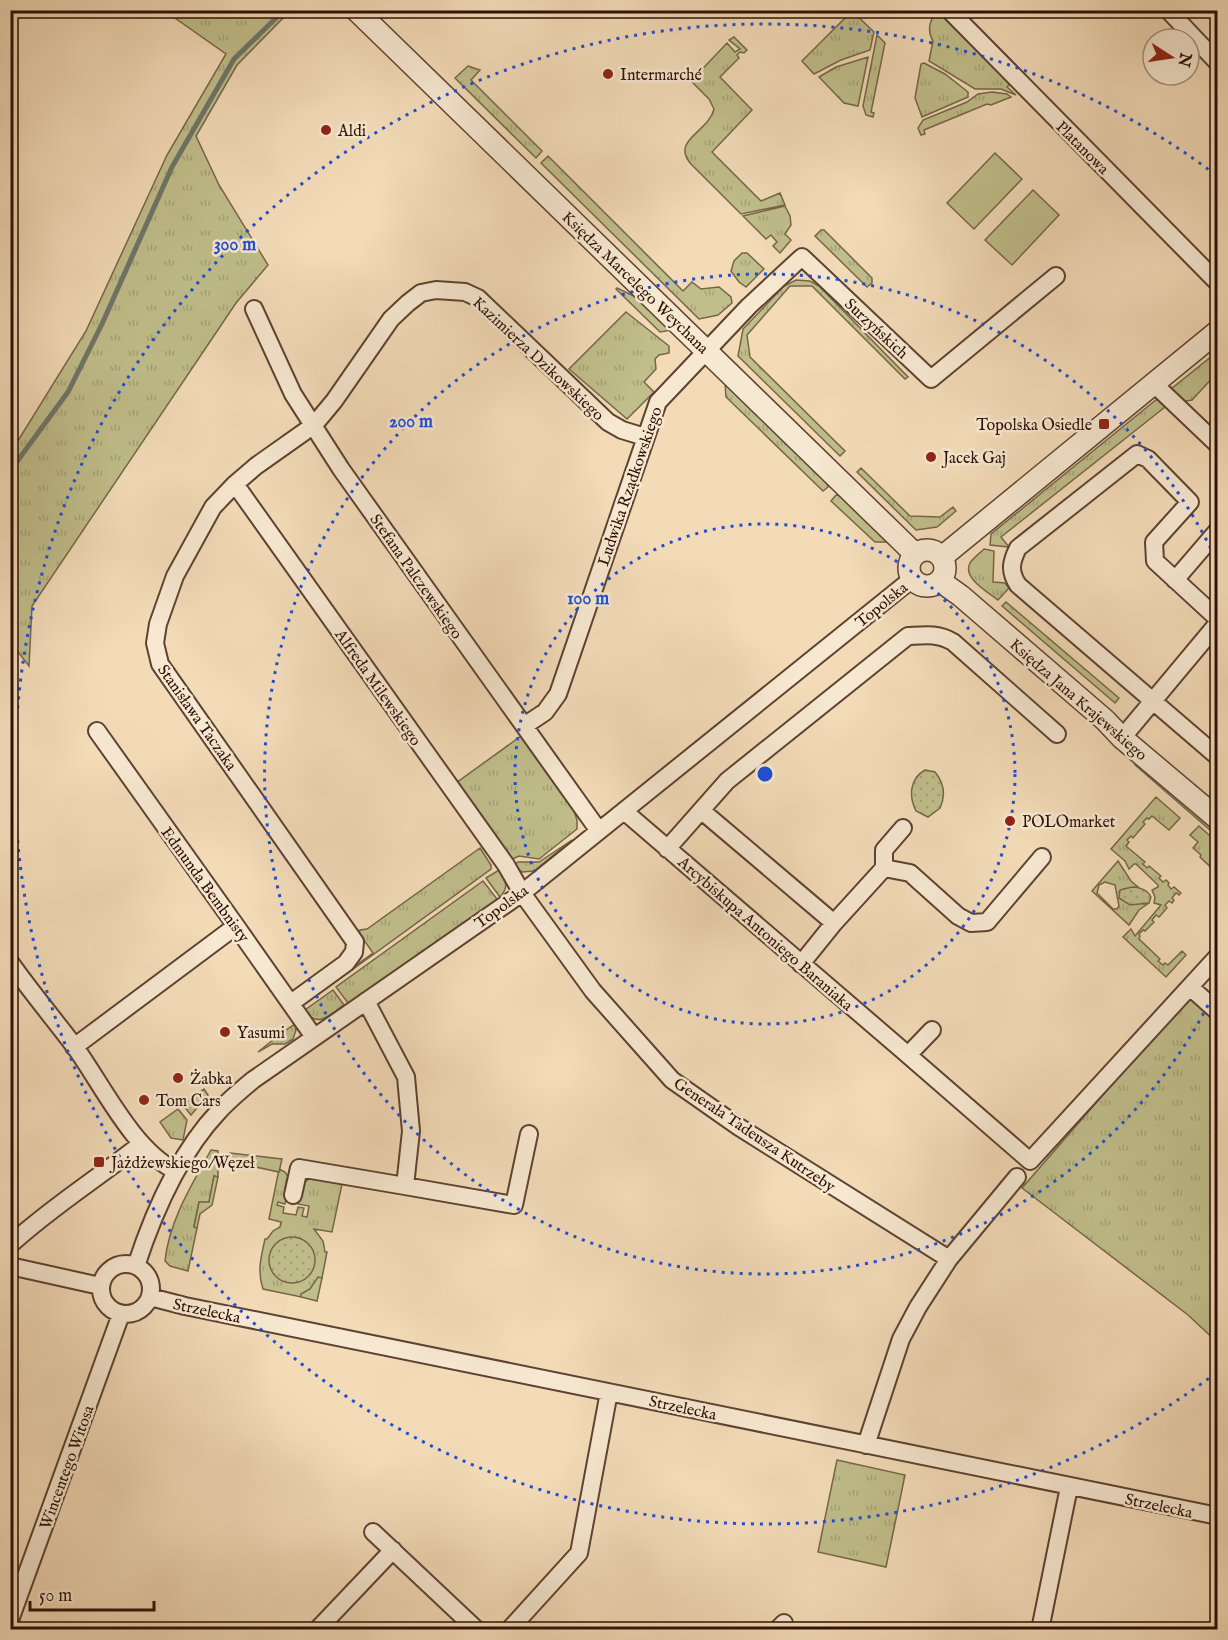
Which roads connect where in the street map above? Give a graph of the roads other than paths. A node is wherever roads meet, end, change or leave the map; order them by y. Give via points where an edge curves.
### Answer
1 (356, 10) edge
2 (949, 10) edge
3 (1168, 10) edge
4 (1218, 63) edge
5 (1056, 276) dead end
6 (1218, 283) edge
7 (254, 309) dead end
8 (1218, 332) edge
9 (706, 350) junction
10 (1153, 383) junction
11 (314, 424) junction
12 (645, 437) junction
13 (1218, 445) edge
14 (235, 484) junction
15 (1218, 530) edge
16 (915, 554) junction
17 (942, 557) junction
18 (912, 579) junction
19 (940, 580) junction
20 (1175, 580) junction
21 (1218, 621) edge
22 (1152, 701) junction
23 (524, 726) junction
24 (97, 731) dead end
25 (1057, 734) dead end
26 (1122, 738) junction
27 (1218, 757) edge
28 (624, 811) junction
29 (702, 811) junction
30 (1218, 819) edge
31 (903, 828) dead end
32 (599, 831) junction
33 (667, 849) junction
34 (1042, 857) dead end
35 (884, 868) junction
36 (522, 893) junction
37 (834, 923) junction
38 (237, 926) junction
39 (1218, 956) edge
40 (10, 962) edge
41 (801, 964) junction
42 (1190, 987) junction
43 (366, 1002) junction
44 (291, 1003) junction
45 (1218, 1012) edge
46 (933, 1030) dead end
47 (314, 1037) junction
48 (74, 1047) junction
49 (908, 1055) junction
50 (529, 1134) dead end
51 (141, 1144) junction
52 (176, 1171) junction
53 (1017, 1177) dead end
54 (405, 1186) junction
55 (293, 1195) dead end
56 (10, 1245) edge
57 (949, 1259) junction
58 (10, 1266) edge
59 (136, 1266) junction
60 (100, 1286) junction
61 (150, 1297) junction
62 (121, 1314) junction
63 (609, 1392) junction
64 (866, 1445) junction
65 (1069, 1487) junction
66 (1218, 1516) edge
67 (373, 1532) dead end
68 (393, 1550) junction
69 (10, 1620) edge
70 (317, 1629) edge
71 (477, 1629) edge
72 (509, 1629) edge
73 (1040, 1629) edge

1 - 9 street, Księdza Marcelego Weychana
2 - 6 street, Platanowa
3 - 4 street
5 - 9 street, Surzyńskich via 931,379 802,257
7 - 11 street, Stefana Palczewskiego via 293,394
8 - 10 street
9 - 12 street, Ludwika Rządkowskiego via 658,402
9 - 16 street, Księdza Marcelego Weychana
10 - 13 street
10 - 17 street
11 - 12 street, Kazimierza Dzikowskiego via 408,303 421,293 452,290 478,298 609,422
11 - 14 street, Stanisława Taczaka
11 - 23 street, Stefana Palczewskiego
12 - 23 street, Ludwika Rządkowskiego via 558,694 545,712
14 - 36 street, Alfreda Milewskiego
14 - 44 street, Stanisława Taczaka via 213,507 176,576 155,643 160,664 355,942 346,963
15 - 20 street
16 - 17 street via 929,549
16 - 18 street via 909,566
17 - 19 street via 945,569
18 - 19 street via 926,586
18 - 28 street, Topolska
19 - 26 street, Księdza Jana Krajewskiego
20 - 21 street
20 - 22 street via 1155,561 1154,542 1190,502 1148,459 1137,454 1018,548 1012,561 1011,574 1018,585
21 - 22 street
22 - 26 street
22 - 27 street
23 - 32 street, Stefana Palczewskiego
24 - 38 street, Edmunda Bembnisty
25 - 29 street via 944,636 908,636 727,781
26 - 30 street, Księdza Jana Krajewskiego
28 - 32 street, Topolska
28 - 33 street, Arcybiskupa Antoniego Baraniaka
29 - 33 street
29 - 37 street
31 - 35 street via 884,850
32 - 36 street, Topolska
33 - 41 street, Arcybiskupa Antoniego Baraniaka
34 - 35 street via 987,922 970,923 910,873
35 - 37 street
36 - 43 street, Topolska
36 - 57 street, Generała Tadeusza Kutrzeby via 593,991 672,1080 739,1127
37 - 41 street
38 - 44 street, Edmunda Bembnisty
38 - 48 street
39 - 42 street
40 - 48 street
41 - 49 street, Arcybiskupa Antoniego Baraniaka
42 - 45 street
42 - 49 street, Arcybiskupa Antoniego Baraniaka via 1030,1161
43 - 47 street, Topolska
43 - 54 street via 406,1077 411,1131
44 - 47 street, Edmunda Bembnisty
46 - 49 street
47 - 52 street, Topolska via 253,1080 218,1112
48 - 51 street
50 - 54 street via 514,1205
51 - 52 street
51 - 56 street
52 - 59 street, Topolska
53 - 57 street
54 - 55 street via 299,1167
57 - 64 street via 901,1339
58 - 60 street
59 - 60 street via 113,1266
59 - 61 street via 147,1275
60 - 62 street via 107,1307
61 - 62 street via 141,1309
61 - 63 street, Strzelecka
62 - 69 street, Wincentego Witosa
63 - 64 street, Strzelecka
63 - 72 street via 579,1553
64 - 65 street, Strzelecka
65 - 66 street, Strzelecka
65 - 73 street
67 - 68 street
68 - 70 street
68 - 71 street

